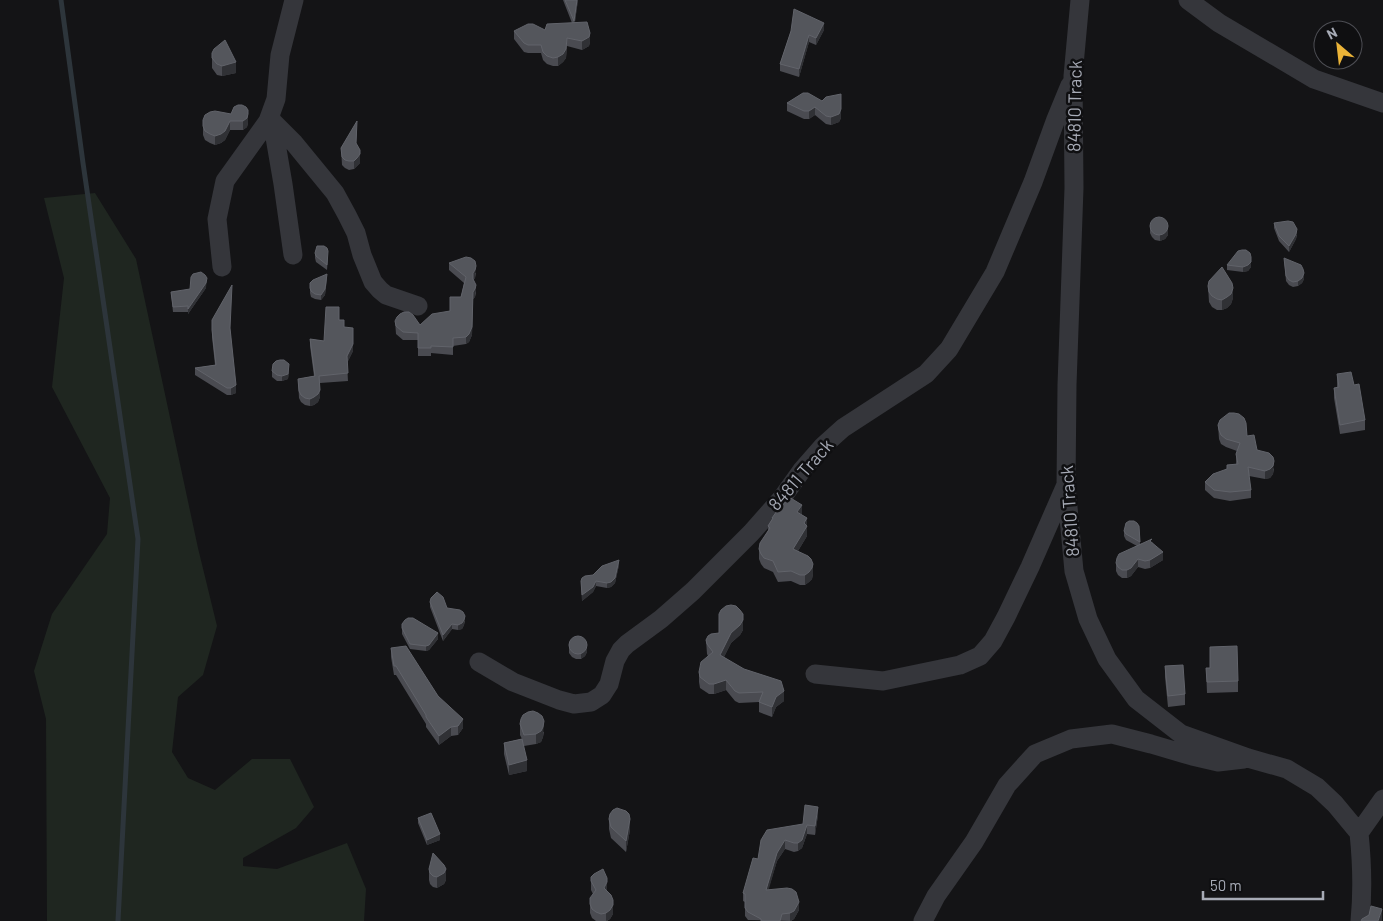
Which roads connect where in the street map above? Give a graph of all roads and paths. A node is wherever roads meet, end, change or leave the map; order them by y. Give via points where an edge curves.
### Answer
1 (294, 0) edge
2 (1080, 0) edge
3 (1188, 0) edge
4 (1074, 76) junction
5 (1383, 103) edge
6 (271, 118) junction
7 (293, 255) dead end
8 (222, 267) dead end
9 (418, 306) dead end
10 (1066, 486) junction
11 (480, 662) dead end
12 (815, 674) dead end
13 (1248, 758) junction
14 (1383, 799) edge
15 (1359, 833) junction
16 (924, 921) edge
17 (1360, 921) edge

1 - 6 street via 280,55
2 - 4 street, 84810 Track
3 - 5 street via 1218,23 1314,79
4 - 10 street, 84810 Track
4 - 11 street, 84811 Track via 995,272 949,349 926,374 843,428 823,446 782,498 693,591 620,650 602,695 590,702 574,704 559,700 513,682
6 - 7 street
6 - 8 street via 225,181 217,219
6 - 9 street via 335,193 356,233 373,282 386,295
10 - 12 street via 1006,618 994,641 980,656 960,665 883,681
10 - 13 street, 84810 Track via 1074,571 1088,619 1107,659 1136,699 1181,734
13 - 15 street, 84810 Track via 1287,769 1317,787
13 - 16 street via 1218,762 1112,734 1071,739 1035,754 1007,785 974,842 936,896
14 - 15 street
15 - 17 street

